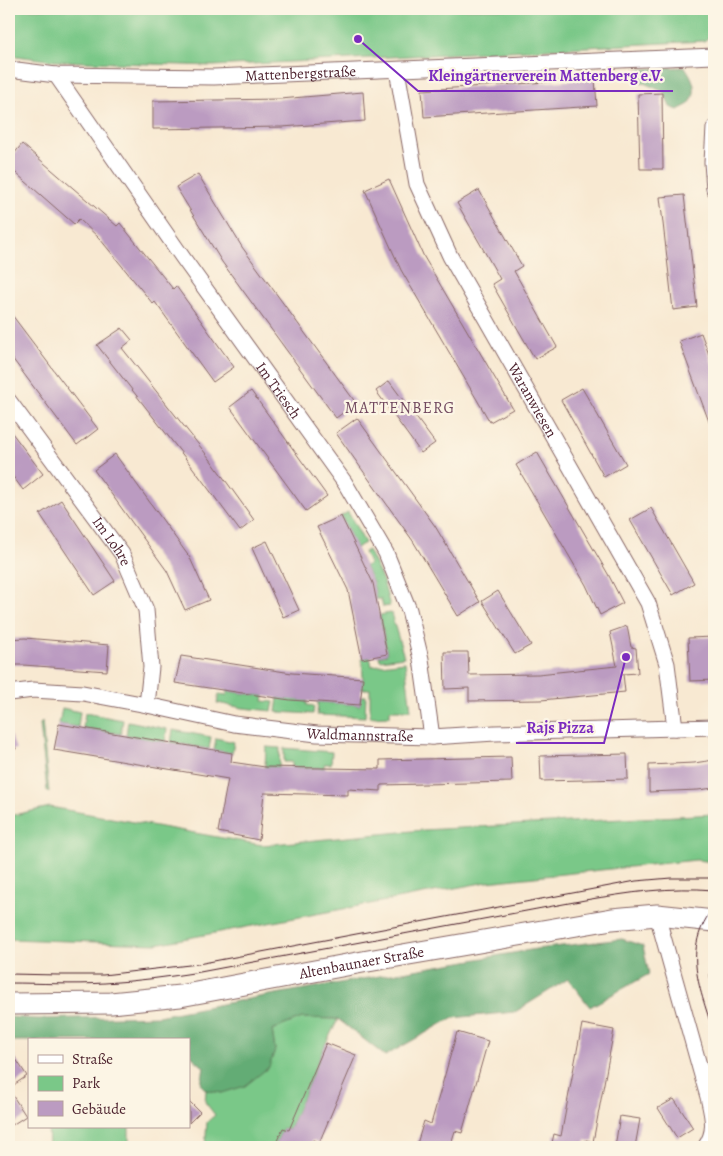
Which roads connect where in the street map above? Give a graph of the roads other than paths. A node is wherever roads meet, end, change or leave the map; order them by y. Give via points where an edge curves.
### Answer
1 (714, 56) edge
2 (9, 70) edge
3 (397, 70) junction
4 (56, 75) junction
5 (714, 128) edge
6 (714, 189) edge
7 (9, 401) edge
8 (9, 693) edge
9 (148, 705) junction
10 (714, 727) edge
11 (675, 728) junction
12 (432, 737) junction
13 (657, 915) junction
14 (714, 921) edge
15 (9, 1004) edge
16 (710, 1143) edge

1 - 3 street, Mattenbergstraße
2 - 4 street, Mattenbergstraße
3 - 4 street, Mattenbergstraße via 214,77
3 - 11 street, Waranwiesen via 417,184 450,256 648,603 667,664
4 - 12 street, Im Triesch via 345,483 386,553 409,610 418,645
5 - 6 street
7 - 9 street, Im Lohre via 122,554 146,610 151,667
8 - 9 street, Waldmannstraße via 34,690 83,693
9 - 12 street, Waldmannstraße via 234,724 317,734
10 - 11 street, Waldmannstraße
11 - 12 street, Waldmannstraße
13 - 14 main road, Altenbaunaer Straße
13 - 15 main road, Altenbaunaer Straße via 612,919 180,996 111,1003
13 - 16 street via 708,1097 713,1123

